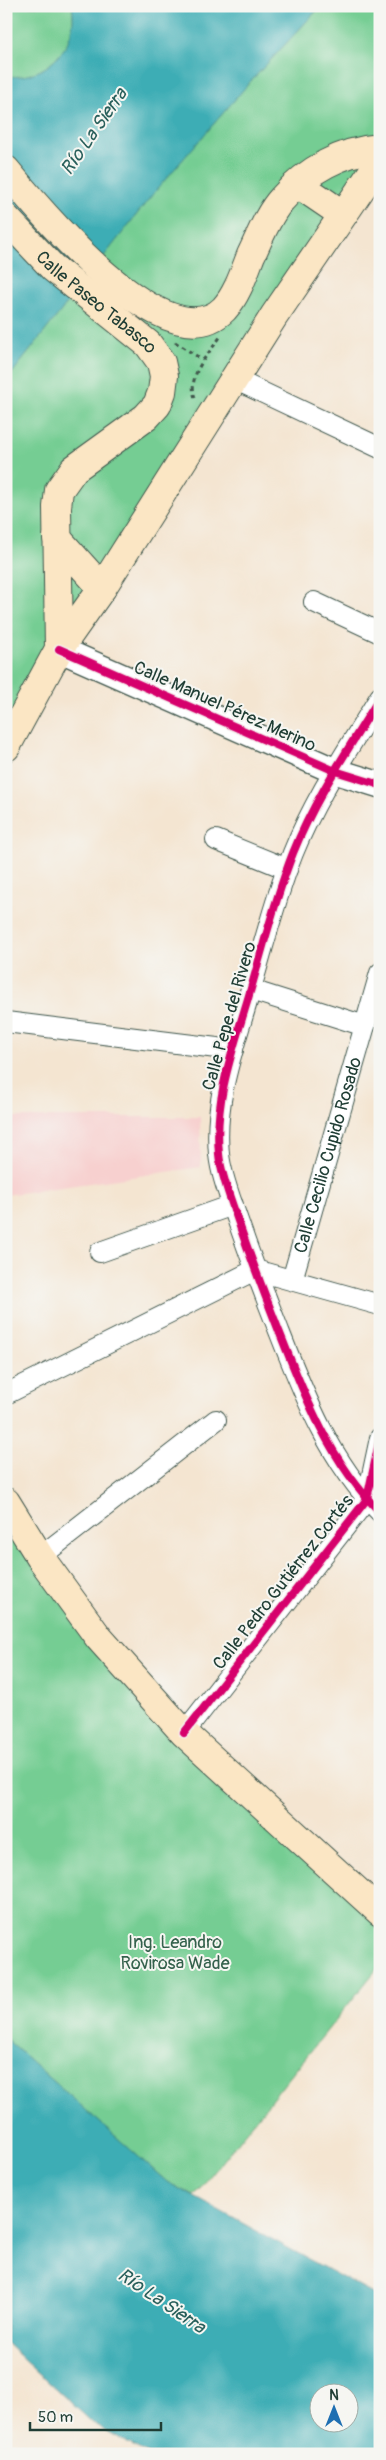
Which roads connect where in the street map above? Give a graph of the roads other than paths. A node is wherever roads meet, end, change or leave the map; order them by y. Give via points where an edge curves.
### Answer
1 (380, 148) edge
2 (380, 161) edge
3 (6, 170) edge
4 (298, 184) junction
5 (342, 214) junction
6 (6, 218) edge
7 (234, 379) junction
8 (380, 448) edge
9 (57, 538) junction
10 (102, 588) junction
11 (314, 602) dead end
12 (380, 633) edge
13 (60, 650) junction
14 (380, 698) edge
15 (6, 747) edge
16 (335, 771) junction
17 (380, 785) edge
18 (216, 840) dead end
19 (287, 869) junction
20 (380, 973) edge
21 (251, 990) junction
22 (6, 1022) edge
23 (365, 1026) junction
24 (233, 1050) junction
25 (233, 1205) junction
26 (100, 1252) dead end
27 (255, 1270) junction
28 (292, 1280) junction
29 (380, 1305) edge
30 (6, 1394) edge
31 (216, 1420) dead end
32 (380, 1438) edge
33 (6, 1502) edge
34 (373, 1505) edge
35 (40, 1557) junction
36 (184, 1733) junction
37 (380, 1912) edge

1 - 4 main road, Calle Paseo Tabasco via 341,156
2 - 5 main road
3 - 4 main road, Calle Paseo Tabasco via 47,220 97,268 153,309 187,321 213,317 222,310 234,294 263,230 281,200
4 - 5 main road
5 - 7 main road
6 - 9 main road, Calle Paseo Tabasco via 53,268 156,352 164,376 157,405 146,417 81,464 66,479 59,490
7 - 8 street
7 - 10 main road
9 - 10 main road
9 - 13 main road, Calle Paseo Tabasco
10 - 13 main road
11 - 12 street
13 - 15 main road
13 - 16 street, Calle Manuel Pérez Merino
14 - 16 street, Calle Pepe del Rivero
16 - 17 street, Calle Manuel Pérez Merino
16 - 19 street, Calle Pepe del Rivero
18 - 19 street
19 - 21 street, Calle Pepe del Rivero
20 - 23 street, Calle Cecilio Cupido Rosado
21 - 23 street
21 - 24 street, Calle Pepe del Rivero
22 - 24 street
23 - 28 street, Calle Cecilio Cupido Rosado
24 - 25 street, Calle Pepe del Rivero via 218,1120 219,1155
25 - 26 street
25 - 27 street, Calle Pepe del Rivero
27 - 28 street
27 - 30 street
27 - 34 street, Calle Pepe del Rivero via 318,1423 350,1478
28 - 29 street
31 - 35 street
32 - 34 street, Calle Pedro Gutiérrez Cortés
33 - 35 main road
34 - 36 street, Calle Pedro Gutiérrez Cortés
35 - 36 main road via 99,1638
36 - 37 main road

